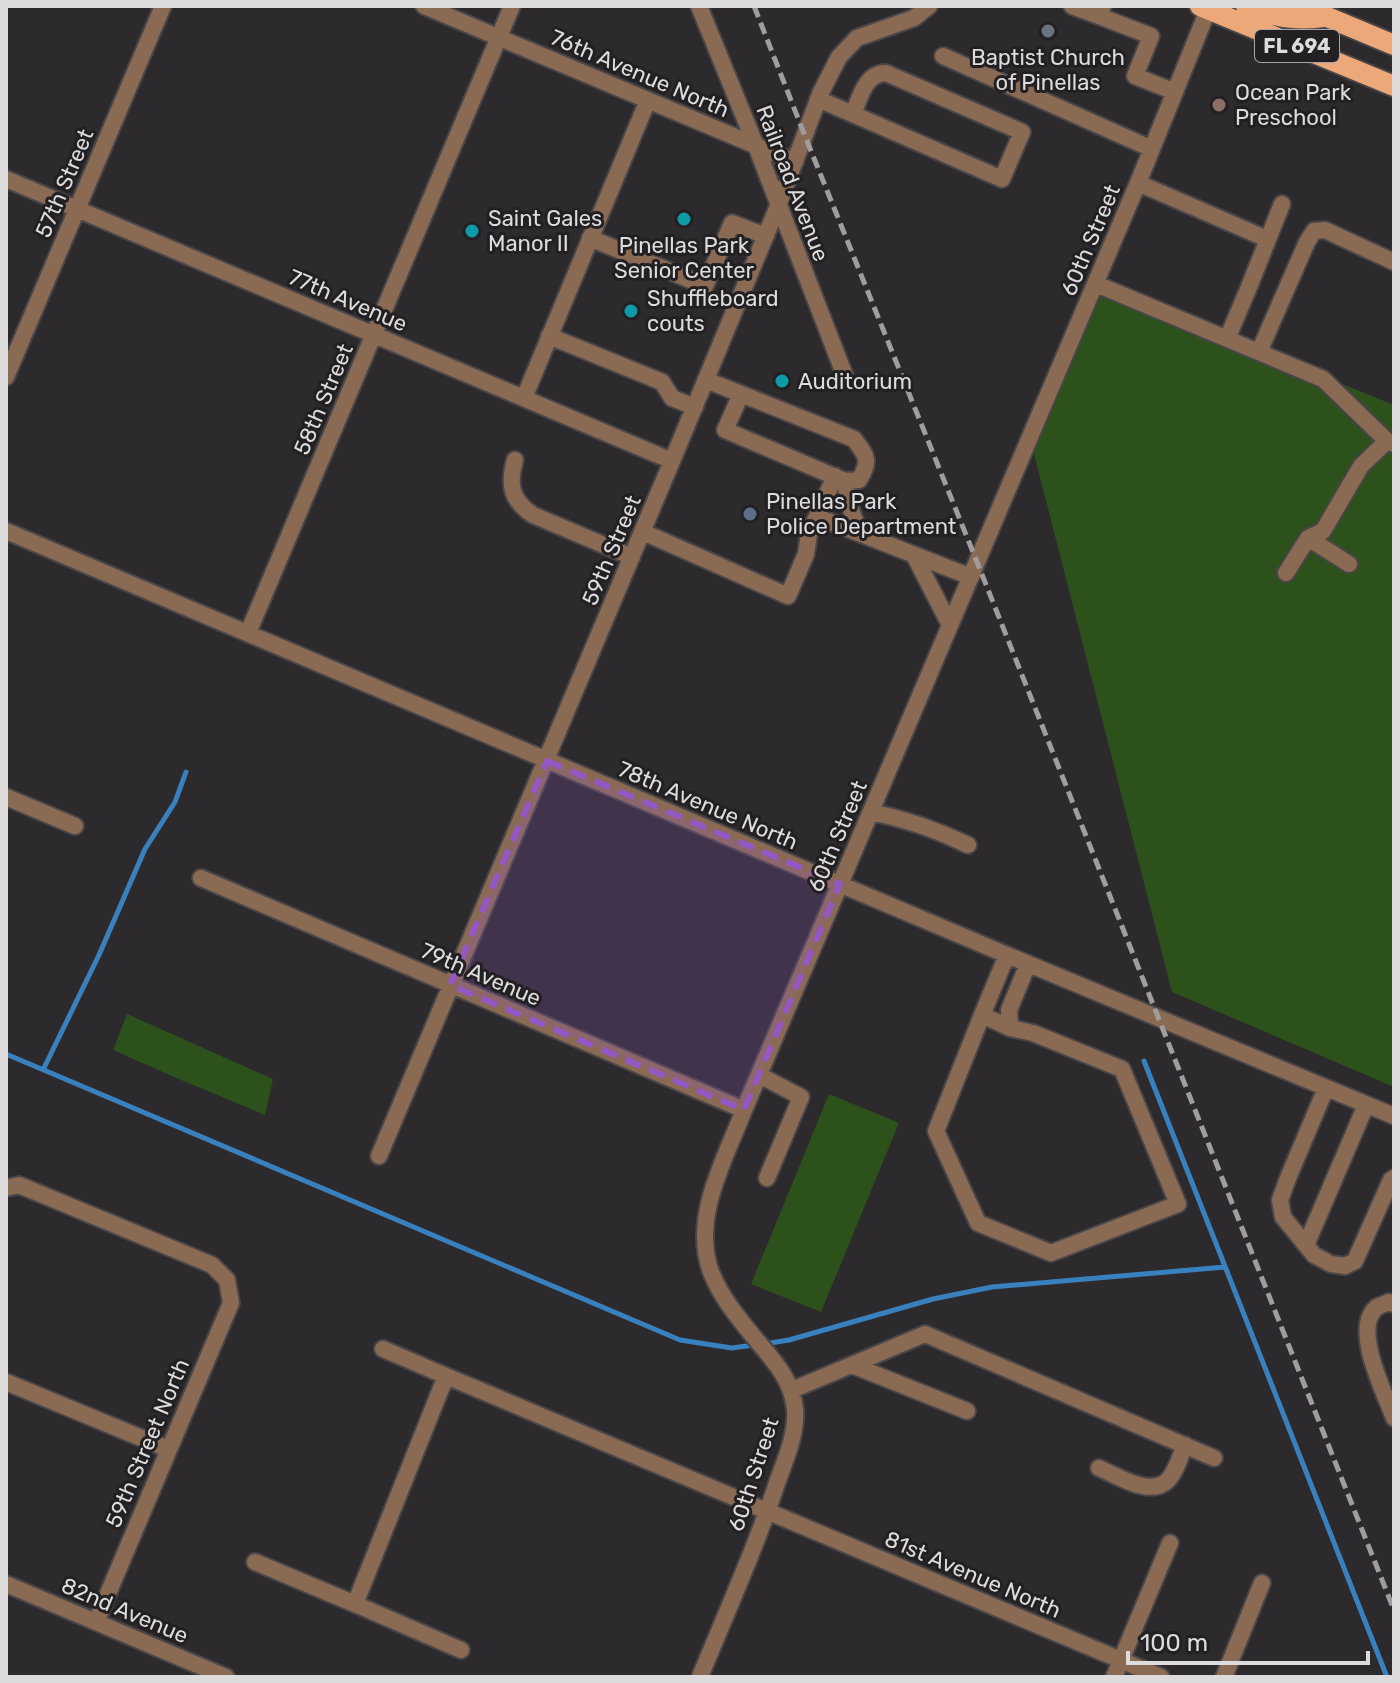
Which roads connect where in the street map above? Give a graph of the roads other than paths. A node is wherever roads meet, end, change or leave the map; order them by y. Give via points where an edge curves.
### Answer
1 (163, 6) edge
2 (424, 6) edge
3 (512, 6) edge
4 (699, 6) edge
5 (929, 6) edge
6 (1072, 6) edge
7 (1246, 6) edge
8 (1301, 6) edge
9 (1207, 7) edge
10 (1101, 11) edge
11 (1327, 17) junction
12 (499, 38) junction
13 (1394, 45) edge
14 (943, 56) dead end
15 (1394, 86) edge
16 (1175, 92) junction
17 (818, 99) junction
18 (648, 100) junction
19 (853, 114) junction
20 (756, 146) junction
21 (1152, 149) junction
22 (795, 162) junction
23 (6, 179) edge
24 (1138, 183) junction
25 (1282, 204) dead end
26 (778, 206) junction
27 (77, 209) junction
28 (766, 236) junction
29 (590, 238) junction
30 (1267, 239) junction
31 (1394, 262) edge
32 (1096, 284) junction
33 (374, 335) junction
34 (549, 336) junction
35 (1227, 339) junction
36 (1256, 351) junction
37 (845, 376) dead end
38 (6, 377) edge
39 (706, 380) junction
40 (741, 394) junction
41 (524, 398) junction
42 (695, 407) junction
43 (1390, 442) edge
44 (515, 460) dead end
45 (672, 461) junction
46 (840, 479) junction
47 (828, 521) dead end
48 (6, 531) edge
49 (643, 532) junction
50 (861, 534) junction
51 (1308, 538) junction
52 (914, 555) junction
53 (632, 557) junction
54 (1349, 564) dead end
55 (1286, 573) dead end
56 (971, 577) junction
57 (950, 625) junction
58 (248, 633) junction
59 (547, 761) junction
60 (6, 797) edge
61 (871, 812) junction
62 (75, 826) dead end
63 (968, 845) dead end
64 (201, 878) dead end
65 (840, 884) junction
66 (1007, 955) junction
67 (1028, 964) junction
68 (450, 985) junction
69 (982, 1015) junction
70 (1010, 1028) junction
71 (759, 1075) junction
72 (1326, 1088) junction
73 (1366, 1105) junction
74 (744, 1110) junction
75 (1394, 1116) edge
76 (379, 1156) dead end
77 (767, 1178) dead end
78 (1393, 1179) edge
79 (6, 1188) edge
80 (1306, 1245) junction
81 (1394, 1304) edge
82 (383, 1349) dead end
83 (852, 1365) junction
84 (446, 1376) junction
85 (6, 1382) edge
86 (792, 1390) junction
87 (967, 1411) dead end
88 (1394, 1418) edge
89 (1185, 1445) junction
90 (168, 1449) junction
91 (1214, 1458) dead end
92 (1099, 1468) dead end
93 (768, 1512) junction
94 (1170, 1543) dead end
95 (255, 1562) dead end
96 (1262, 1583) dead end
97 (6, 1584) edge
98 (355, 1604) junction
99 (96, 1622) junction
100 (461, 1650) dead end
101 (1121, 1660) junction
102 (226, 1677) edge
103 (700, 1677) edge
104 (1114, 1677) edge
105 (1161, 1677) edge
106 (1224, 1677) edge

1 - 27 street, 57th Street
2 - 12 street, 76th Avenue North
3 - 12 street, 58th Street
4 - 20 street, Railroad Avenue
5 - 17 street, 59th Street via 914,18 847,46
6 - 10 street
7 - 11 main road via 1286,18
8 - 11 main road, FL 694
9 - 15 main road, FL 694
9 - 16 street, 60th Street
10 - 16 street via 1151,36 1135,76
11 - 13 main road, FL 694
12 - 18 street, 76th Avenue North
12 - 33 street, 58th Street
14 - 21 street
16 - 21 street, 60th Street
17 - 19 street
17 - 22 street, 59th Street
18 - 20 street, 76th Avenue North
18 - 29 street
19 - 19 street via 1002,179 1022,132 886,73 872,77
20 - 22 street, 76th Avenue North
20 - 26 street, Railroad Avenue
21 - 24 street, 60th Street
22 - 26 street, 59th Street
23 - 27 street, 77th Avenue
24 - 30 street
24 - 32 street, 60th Street
25 - 30 street
26 - 28 street, 59th Street
26 - 37 street, Railroad Avenue
27 - 33 street, 77th Avenue
27 - 38 street, 57th Street
28 - 29 street via 732,223 705,286
28 - 39 street, 59th Street
29 - 34 street
30 - 35 street
31 - 36 street via 1325,230 1314,231
32 - 35 street
32 - 56 street, 60th Street
33 - 41 street, 77th Avenue
33 - 58 street, 58th Street
34 - 41 street
34 - 42 street via 662,382 672,398
35 - 36 street
36 - 43 street via 1323,379
39 - 40 street
39 - 42 street, 59th Street
40 - 46 street via 725,430
40 - 46 street via 854,439 866,455 866,469 859,480
41 - 45 street, 77th Avenue
42 - 45 street, 59th Street
43 - 51 street via 1361,466 1323,531
44 - 53 street via 513,492 521,507
45 - 49 street, 59th Street
46 - 49 street via 809,534 788,596
46 - 50 street
47 - 50 street
48 - 58 street, 78th Avenue North
49 - 53 street, 59th Street
50 - 52 street
51 - 54 street
51 - 55 street
52 - 56 street
52 - 57 street
53 - 59 street, 59th Street
56 - 57 street, 60th Street
57 - 61 street, 60th Street
58 - 59 street, 78th Avenue North
59 - 65 street, 78th Avenue North
59 - 68 street, 59th Street
60 - 62 street
61 - 63 street via 932,828
61 - 65 street, 60th Street
64 - 68 street, 79th Avenue
65 - 66 street, 78th Avenue North
65 - 71 street, 60th Street
66 - 67 street, 78th Avenue North
66 - 69 street
67 - 70 street via 1009,1010
67 - 72 street, 78th Avenue North
68 - 74 street, 79th Avenue
68 - 76 street, 59th Street
69 - 70 street
69 - 70 street via 936,1131 978,1223 1051,1253 1178,1204 1122,1069
71 - 74 street, 60th Street
71 - 77 street via 801,1097
72 - 73 street, 78th Avenue North
72 - 80 street via 1280,1200 1283,1217
73 - 75 street, 78th Avenue North
73 - 80 street
74 - 86 street, 60th Street via 712,1190 705,1243 710,1271 723,1297
78 - 80 street via 1355,1261 1331,1264
79 - 90 street, 59th Street North via 19,1185 212,1265 227,1280 231,1303
81 - 88 street via 1372,1314 1368,1344
82 - 84 street, 81st Avenue North
83 - 86 street
83 - 87 street
83 - 89 street via 925,1334
84 - 93 street, 81st Avenue North
84 - 98 street
85 - 90 street
86 - 93 street, 60th Street via 791,1442
89 - 91 street
89 - 92 street via 1173,1473 1155,1488
90 - 99 street, 59th Street North
93 - 101 street, 81st Avenue North
93 - 103 street, 60th Street
94 - 101 street
95 - 98 street
96 - 106 street
97 - 99 street, 82nd Avenue
98 - 100 street
99 - 102 street, 82nd Avenue
101 - 104 street
101 - 105 street, 81st Avenue North

